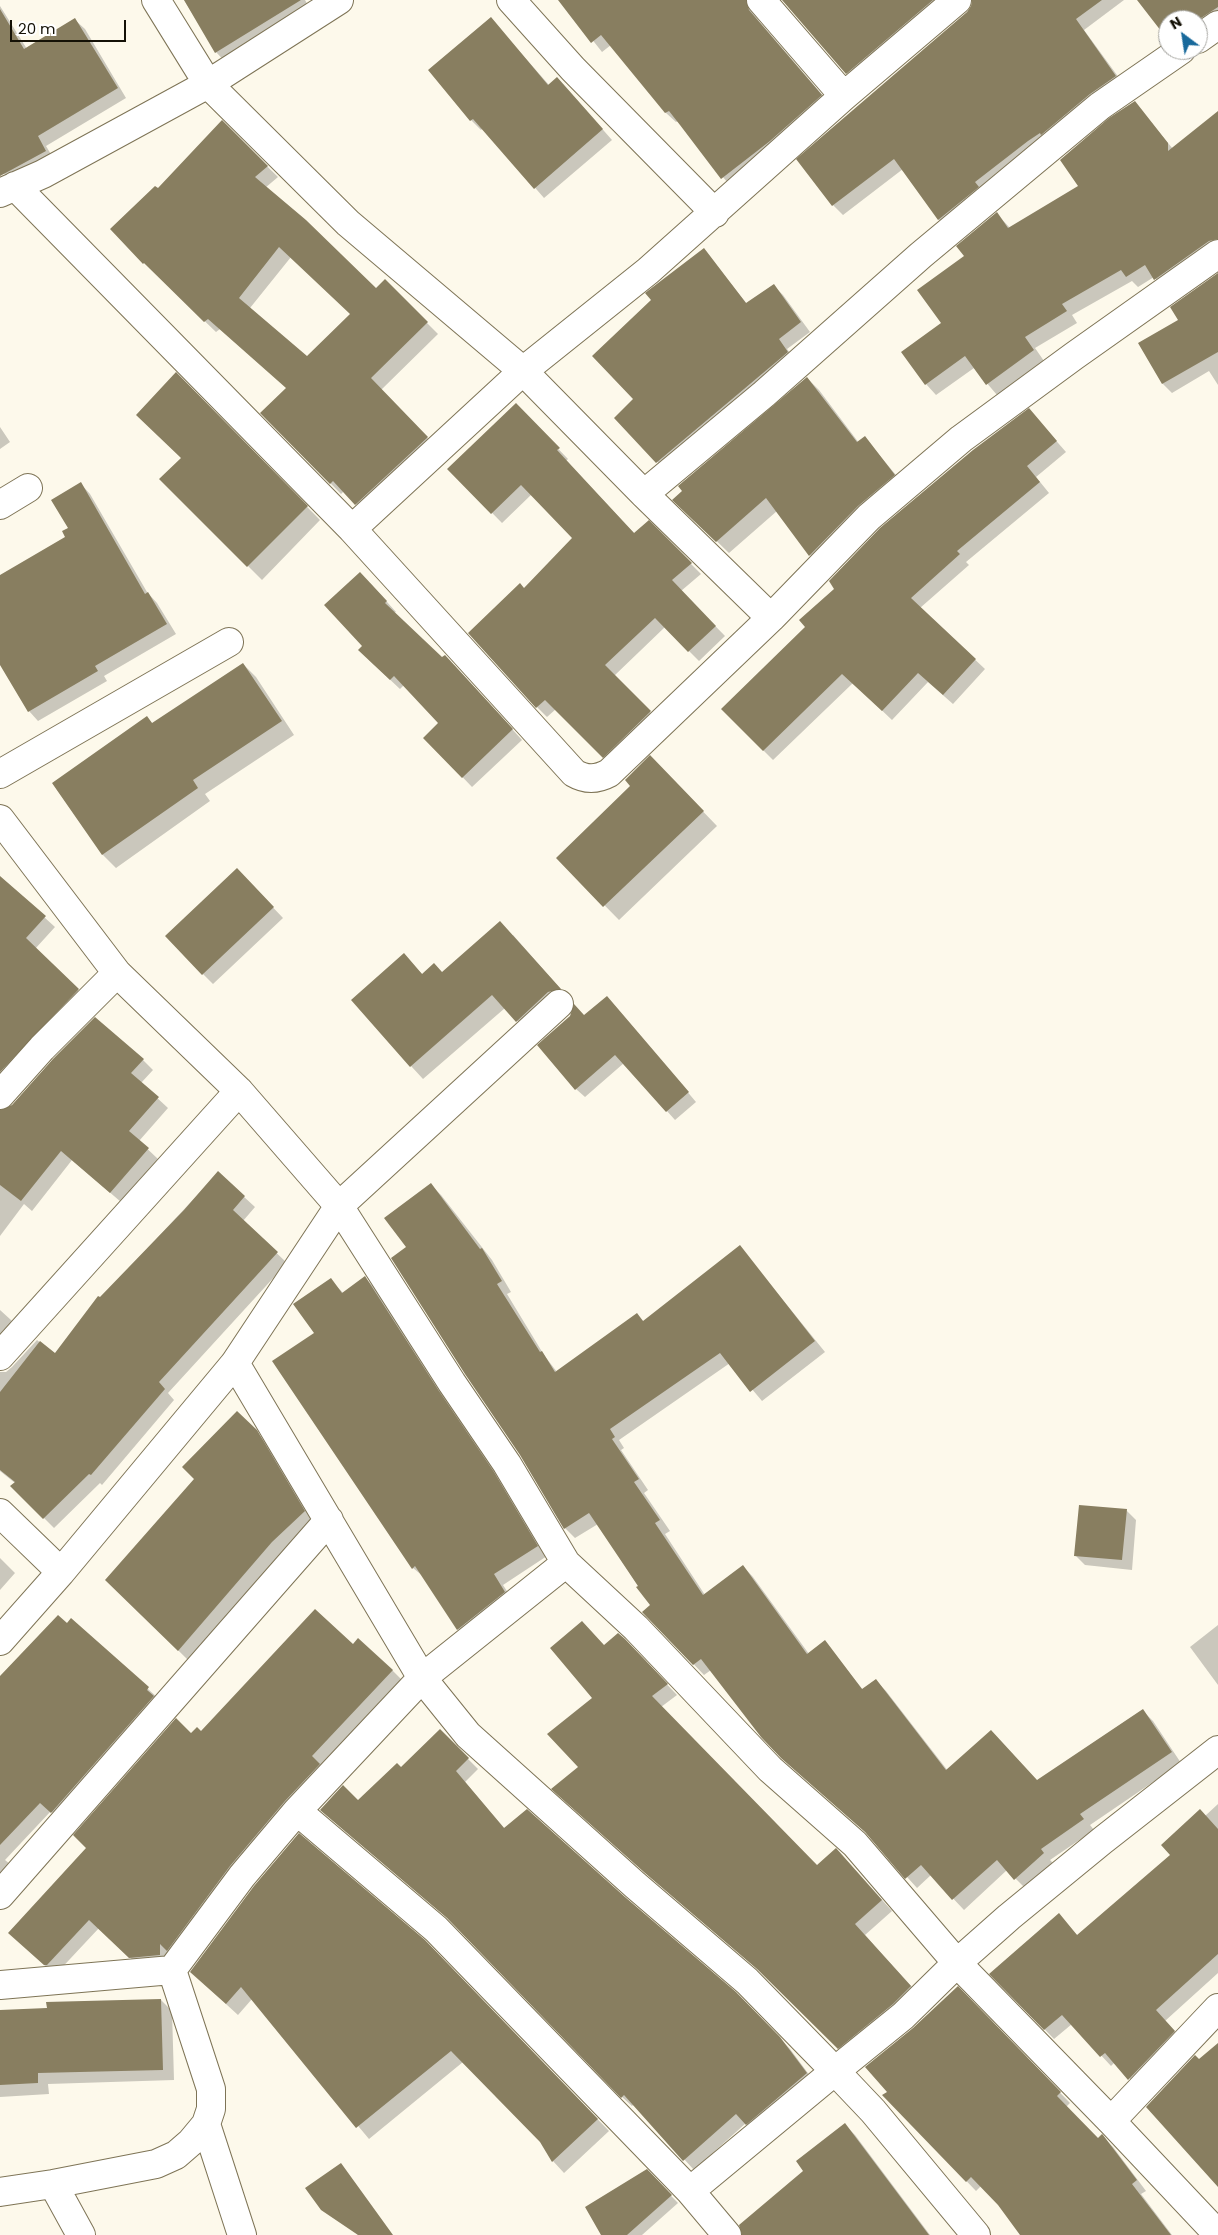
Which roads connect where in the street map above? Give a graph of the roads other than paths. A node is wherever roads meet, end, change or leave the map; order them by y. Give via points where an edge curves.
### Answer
1 (156, 0) edge
2 (511, 0) edge
3 (761, 0) edge
4 (957, 0) edge
5 (323, 4) edge
6 (1167, 60) edge
7 (208, 84) junction
8 (844, 96) junction
9 (7, 190) edge
10 (714, 213) junction
11 (1218, 254) edge
12 (523, 370) junction
13 (28, 488) dead end
14 (644, 494) junction
15 (0, 505) edge
16 (352, 529) junction
17 (772, 618) junction
18 (229, 642) dead end
19 (0, 774) edge
20 (0, 819) edge
21 (117, 973) junction
22 (559, 1004) dead end
23 (239, 1091) junction
24 (0, 1095) edge
25 (339, 1206) junction
26 (0, 1356) edge
27 (235, 1364) junction
28 (0, 1513) edge
29 (329, 1520) junction
30 (566, 1563) junction
31 (61, 1572) junction
32 (0, 1641) edge
33 (422, 1678) junction
34 (1218, 1750) edge
35 (297, 1810) junction
36 (0, 1895) edge
37 (957, 1963) junction
38 (172, 1970) junction
39 (0, 1985) edge
40 (1218, 2008) edge
41 (835, 2071) junction
42 (1111, 2121) junction
43 (206, 2124) junction
44 (53, 2184) junction
45 (690, 2191) junction
46 (0, 2192) edge
47 (1210, 2227) edge
48 (81, 2235) edge
49 (242, 2235) edge
50 (727, 2235) edge
51 (976, 2235) edge

1 - 7 street
2 - 10 street via 573,69
3 - 8 street
4 - 8 street
5 - 7 street
6 - 14 street via 1100,106
7 - 9 street via 43,174
7 - 12 street via 348,223
8 - 10 street
9 - 16 street
10 - 12 street via 648,271
11 - 17 street via 961,439 869,517
12 - 14 street
12 - 16 street
13 - 15 street
14 - 17 street
16 - 17 street via 581,777 600,778 609,773
18 - 19 street
20 - 21 street
21 - 23 street
21 - 24 street
22 - 25 street
23 - 25 street
23 - 26 street
25 - 27 street
25 - 30 street via 507,1464
27 - 29 street
27 - 31 street
28 - 31 street
29 - 33 street
29 - 36 street
30 - 33 street
30 - 37 street via 636,1628 770,1769 855,1844
31 - 32 street
33 - 35 street
33 - 41 street via 468,1735 747,1981
34 - 37 street via 1103,1840
35 - 38 street via 242,1876
35 - 45 street via 436,1929
37 - 41 street via 903,2016
37 - 42 street
38 - 39 street
38 - 43 street via 211,2089 211,2109
40 - 42 street
41 - 45 street
41 - 51 street via 873,2111
42 - 47 street
43 - 44 street via 176,2155 156,2164
43 - 49 street
44 - 46 street
44 - 48 street
45 - 50 street

